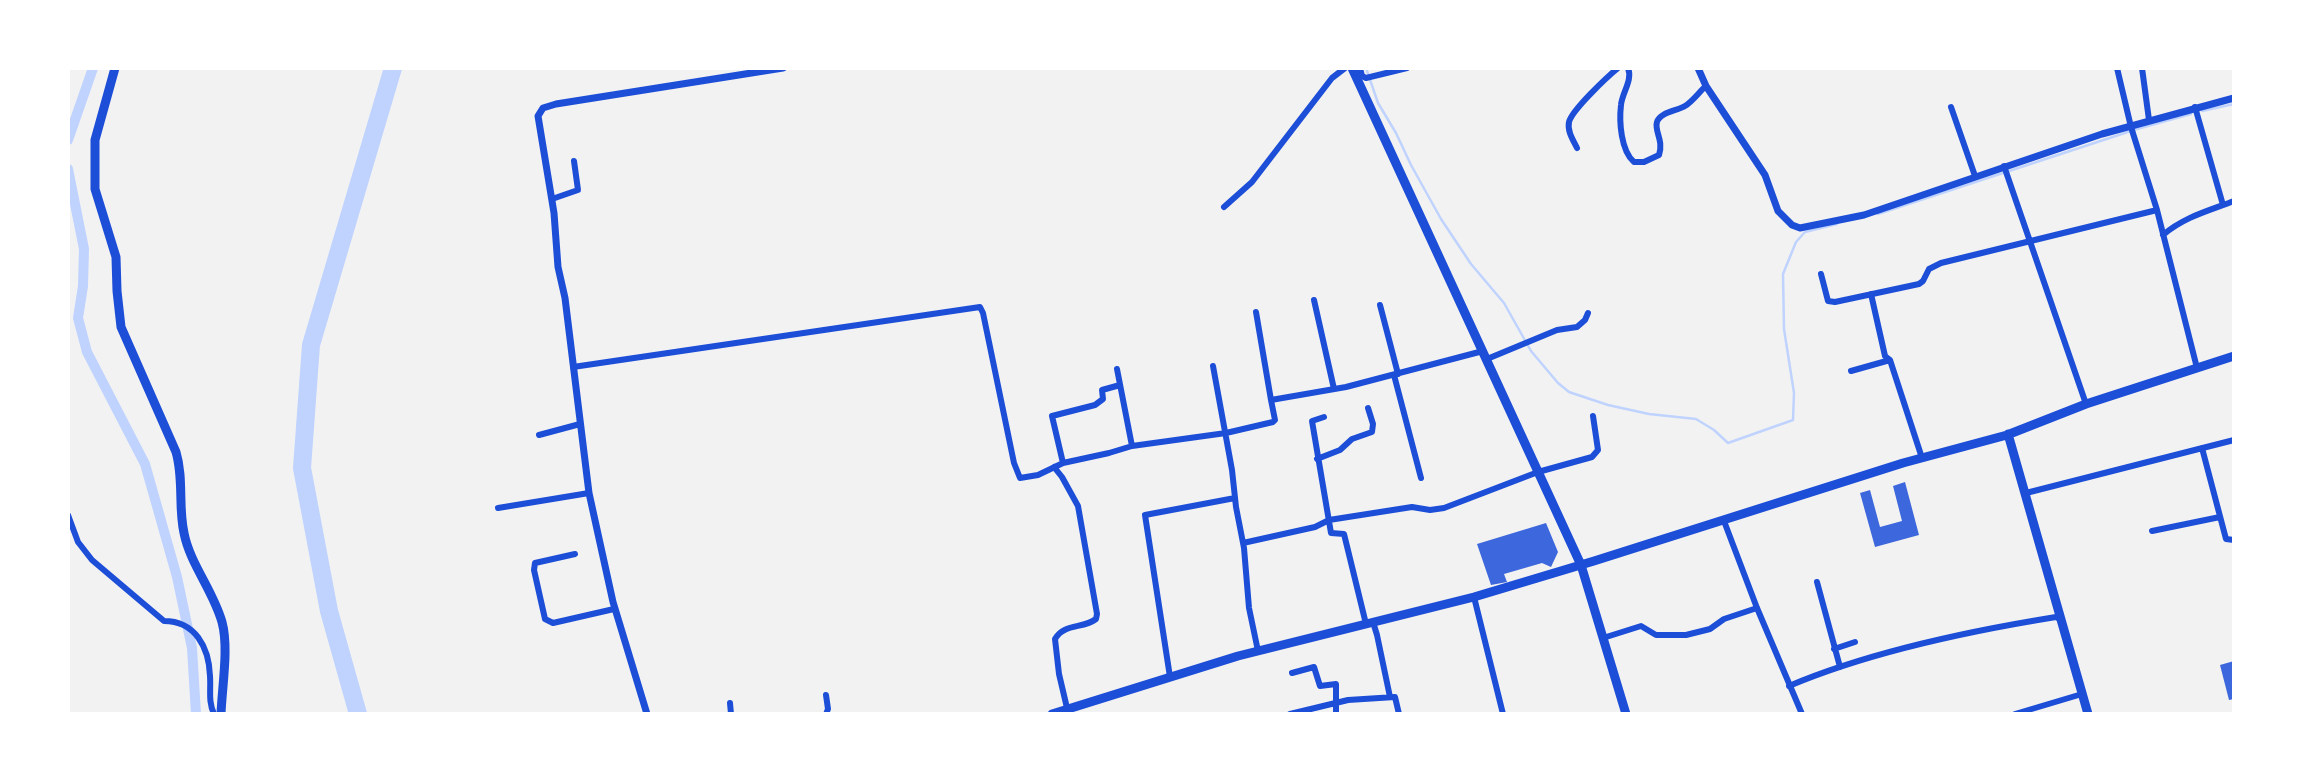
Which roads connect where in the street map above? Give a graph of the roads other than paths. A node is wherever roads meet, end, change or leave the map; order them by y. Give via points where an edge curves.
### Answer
1 (115, 68) edge
2 (783, 68) edge
3 (1345, 68) edge
4 (1352, 68) edge
5 (1360, 68) edge
6 (1407, 68) edge
7 (1618, 68) edge
8 (1628, 68) edge
9 (1698, 68) edge
10 (2117, 68) edge
11 (2142, 68) edge
12 (1706, 86) junction
13 (2234, 98) edge
14 (1951, 107) dead end
15 (2195, 107) junction
16 (2149, 120) junction
17 (2131, 127) junction
18 (1577, 148) dead end
19 (575, 161) dead end
20 (2006, 170) junction
21 (1975, 176) junction
22 (552, 199) junction
23 (2234, 201) edge
24 (2223, 205) junction
25 (1224, 207) dead end
26 (2157, 210) junction
27 (2163, 235) junction
28 (2029, 240) junction
29 (1821, 274) dead end
30 (1871, 295) junction
31 (1314, 300) dead end
32 (1380, 305) dead end
33 (1256, 312) dead end
34 (1588, 313) dead end
35 (1485, 355) junction
36 (2234, 356) edge
37 (1890, 360) junction
38 (1213, 366) dead end
39 (573, 367) junction
40 (2197, 368) junction
41 (1117, 369) dead end
42 (1851, 371) dead end
43 (1396, 374) junction
44 (1120, 385) junction
45 (1334, 389) junction
46 (1271, 400) junction
47 (2086, 404) junction
48 (1368, 408) dead end
49 (1592, 416) dead end
50 (1324, 417) dead end
51 (580, 424) junction
52 (1226, 433) junction
53 (2008, 434) junction
54 (539, 435) dead end
55 (2234, 440) edge
56 (1132, 446) junction
57 (2202, 448) junction
58 (1922, 458) junction
59 (1317, 459) junction
60 (1063, 463) junction
61 (1054, 467) junction
62 (1538, 472) junction
63 (1421, 478) dead end
64 (589, 493) junction
65 (2026, 493) junction
66 (1235, 498) junction
67 (498, 508) dead end
68 (68, 515) edge
69 (2220, 517) junction
70 (1329, 520) junction
71 (1724, 521) junction
72 (2152, 531) dead end
73 (2234, 540) edge
74 (1242, 543) junction
75 (575, 554) dead end
76 (1581, 565) junction
77 (1817, 582) dead end
78 (1474, 597) junction
79 (1757, 608) junction
80 (614, 609) junction
81 (2060, 619) junction
82 (1369, 623) junction
83 (1603, 638) junction
84 (1855, 642) dead end
85 (1834, 649) junction
86 (1258, 651) junction
87 (1840, 667) junction
88 (1292, 673) dead end
89 (1170, 677) junction
90 (1788, 686) junction
91 (2082, 694) junction
92 (826, 695) dead end
93 (1390, 697) junction
94 (1336, 702) junction
95 (730, 703) dead end
96 (1068, 708) junction
97 (1306, 712) edge
98 (1503, 713) edge
99 (214, 714) edge
100 (221, 714) edge
101 (647, 714) edge
102 (731, 714) edge
103 (826, 714) edge
104 (1052, 714) edge
105 (1290, 714) edge
106 (1336, 714) edge
107 (1399, 714) edge
108 (1493, 714) edge
109 (1626, 714) edge
110 (1802, 714) edge
111 (2015, 714) edge
112 (2088, 714) edge

1 - 100 main road via 95,140 95,189 116,257 121,327 176,452 185,539 223,624
2 - 22 street via 543,108 538,123
3 - 25 street via 1332,78 1252,182
4 - 35 main road
5 - 6 street via 1366,78
7 - 18 street via 1570,119
8 - 12 street via 1621,119 1625,150 1634,162 1660,155 1656,126 1660,116 1686,106
9 - 12 street
10 - 17 street
11 - 16 street
12 - 21 street via 1765,175 1778,211 1800,228 1864,215
13 - 15 street
14 - 21 street
15 - 16 street
15 - 24 street
16 - 17 street
17 - 20 street
17 - 26 street
19 - 22 street via 578,190
20 - 21 street
20 - 28 street
22 - 39 street
23 - 24 street
24 - 27 street via 2191,216
26 - 27 street
26 - 28 street
27 - 40 street
28 - 30 street via 1941,262 1928,269 1919,284
28 - 47 street
29 - 30 street via 1831,302
30 - 37 street via 1885,356
31 - 45 street
32 - 43 street
33 - 46 street
34 - 35 street via 1577,327
35 - 43 street
35 - 62 main road
36 - 40 main road
37 - 42 street
37 - 58 street
38 - 52 street
39 - 51 street
39 - 61 street via 980,307 1018,477
40 - 47 main road
41 - 44 street
43 - 45 street
43 - 63 street
44 - 56 street
44 - 60 street via 1102,390 1103,398 1095,405 1052,416
45 - 46 street
46 - 52 street via 1275,422
47 - 53 main road
48 - 59 street via 1372,432
49 - 62 street via 1598,442 1592,457
50 - 59 street via 1312,421
51 - 54 street
51 - 64 street
52 - 56 street
52 - 66 street
53 - 58 main road
53 - 65 main road
55 - 57 street
56 - 60 street
57 - 65 street
57 - 69 street
58 - 71 main road
59 - 70 street
60 - 61 street
61 - 96 street via 1078,506 1097,614 1096,620 1063,630 1055,639
62 - 70 street via 1444,508 1412,507
62 - 76 main road
64 - 67 street
64 - 80 street
65 - 81 main road
66 - 74 street
66 - 89 street via 1145,515
68 - 99 street via 78,542 92,561 164,621 193,629 205,647
69 - 72 street
69 - 73 street via 2226,539
70 - 74 street
70 - 82 street via 1331,533 1344,534
71 - 76 main road
71 - 79 street
74 - 86 street
75 - 80 street via 534,566 546,621
76 - 78 main road
76 - 83 main road
77 - 85 street
78 - 82 main road
78 - 98 street
79 - 83 street via 1686,635 1656,635 1641,626
79 - 90 street
80 - 101 street
81 - 87 street via 1982,629
81 - 91 main road
82 - 86 main road
82 - 93 street
83 - 109 main road
84 - 85 street
85 - 87 street
86 - 89 main road
87 - 90 street
88 - 94 street via 1314,667 1320,686 1336,684
89 - 96 main road
90 - 110 street
91 - 111 street
91 - 112 main road
92 - 103 street
93 - 94 street
93 - 107 street via 1395,697
94 - 97 street
94 - 106 street
95 - 102 street
96 - 104 main road
97 - 105 street
98 - 108 street

